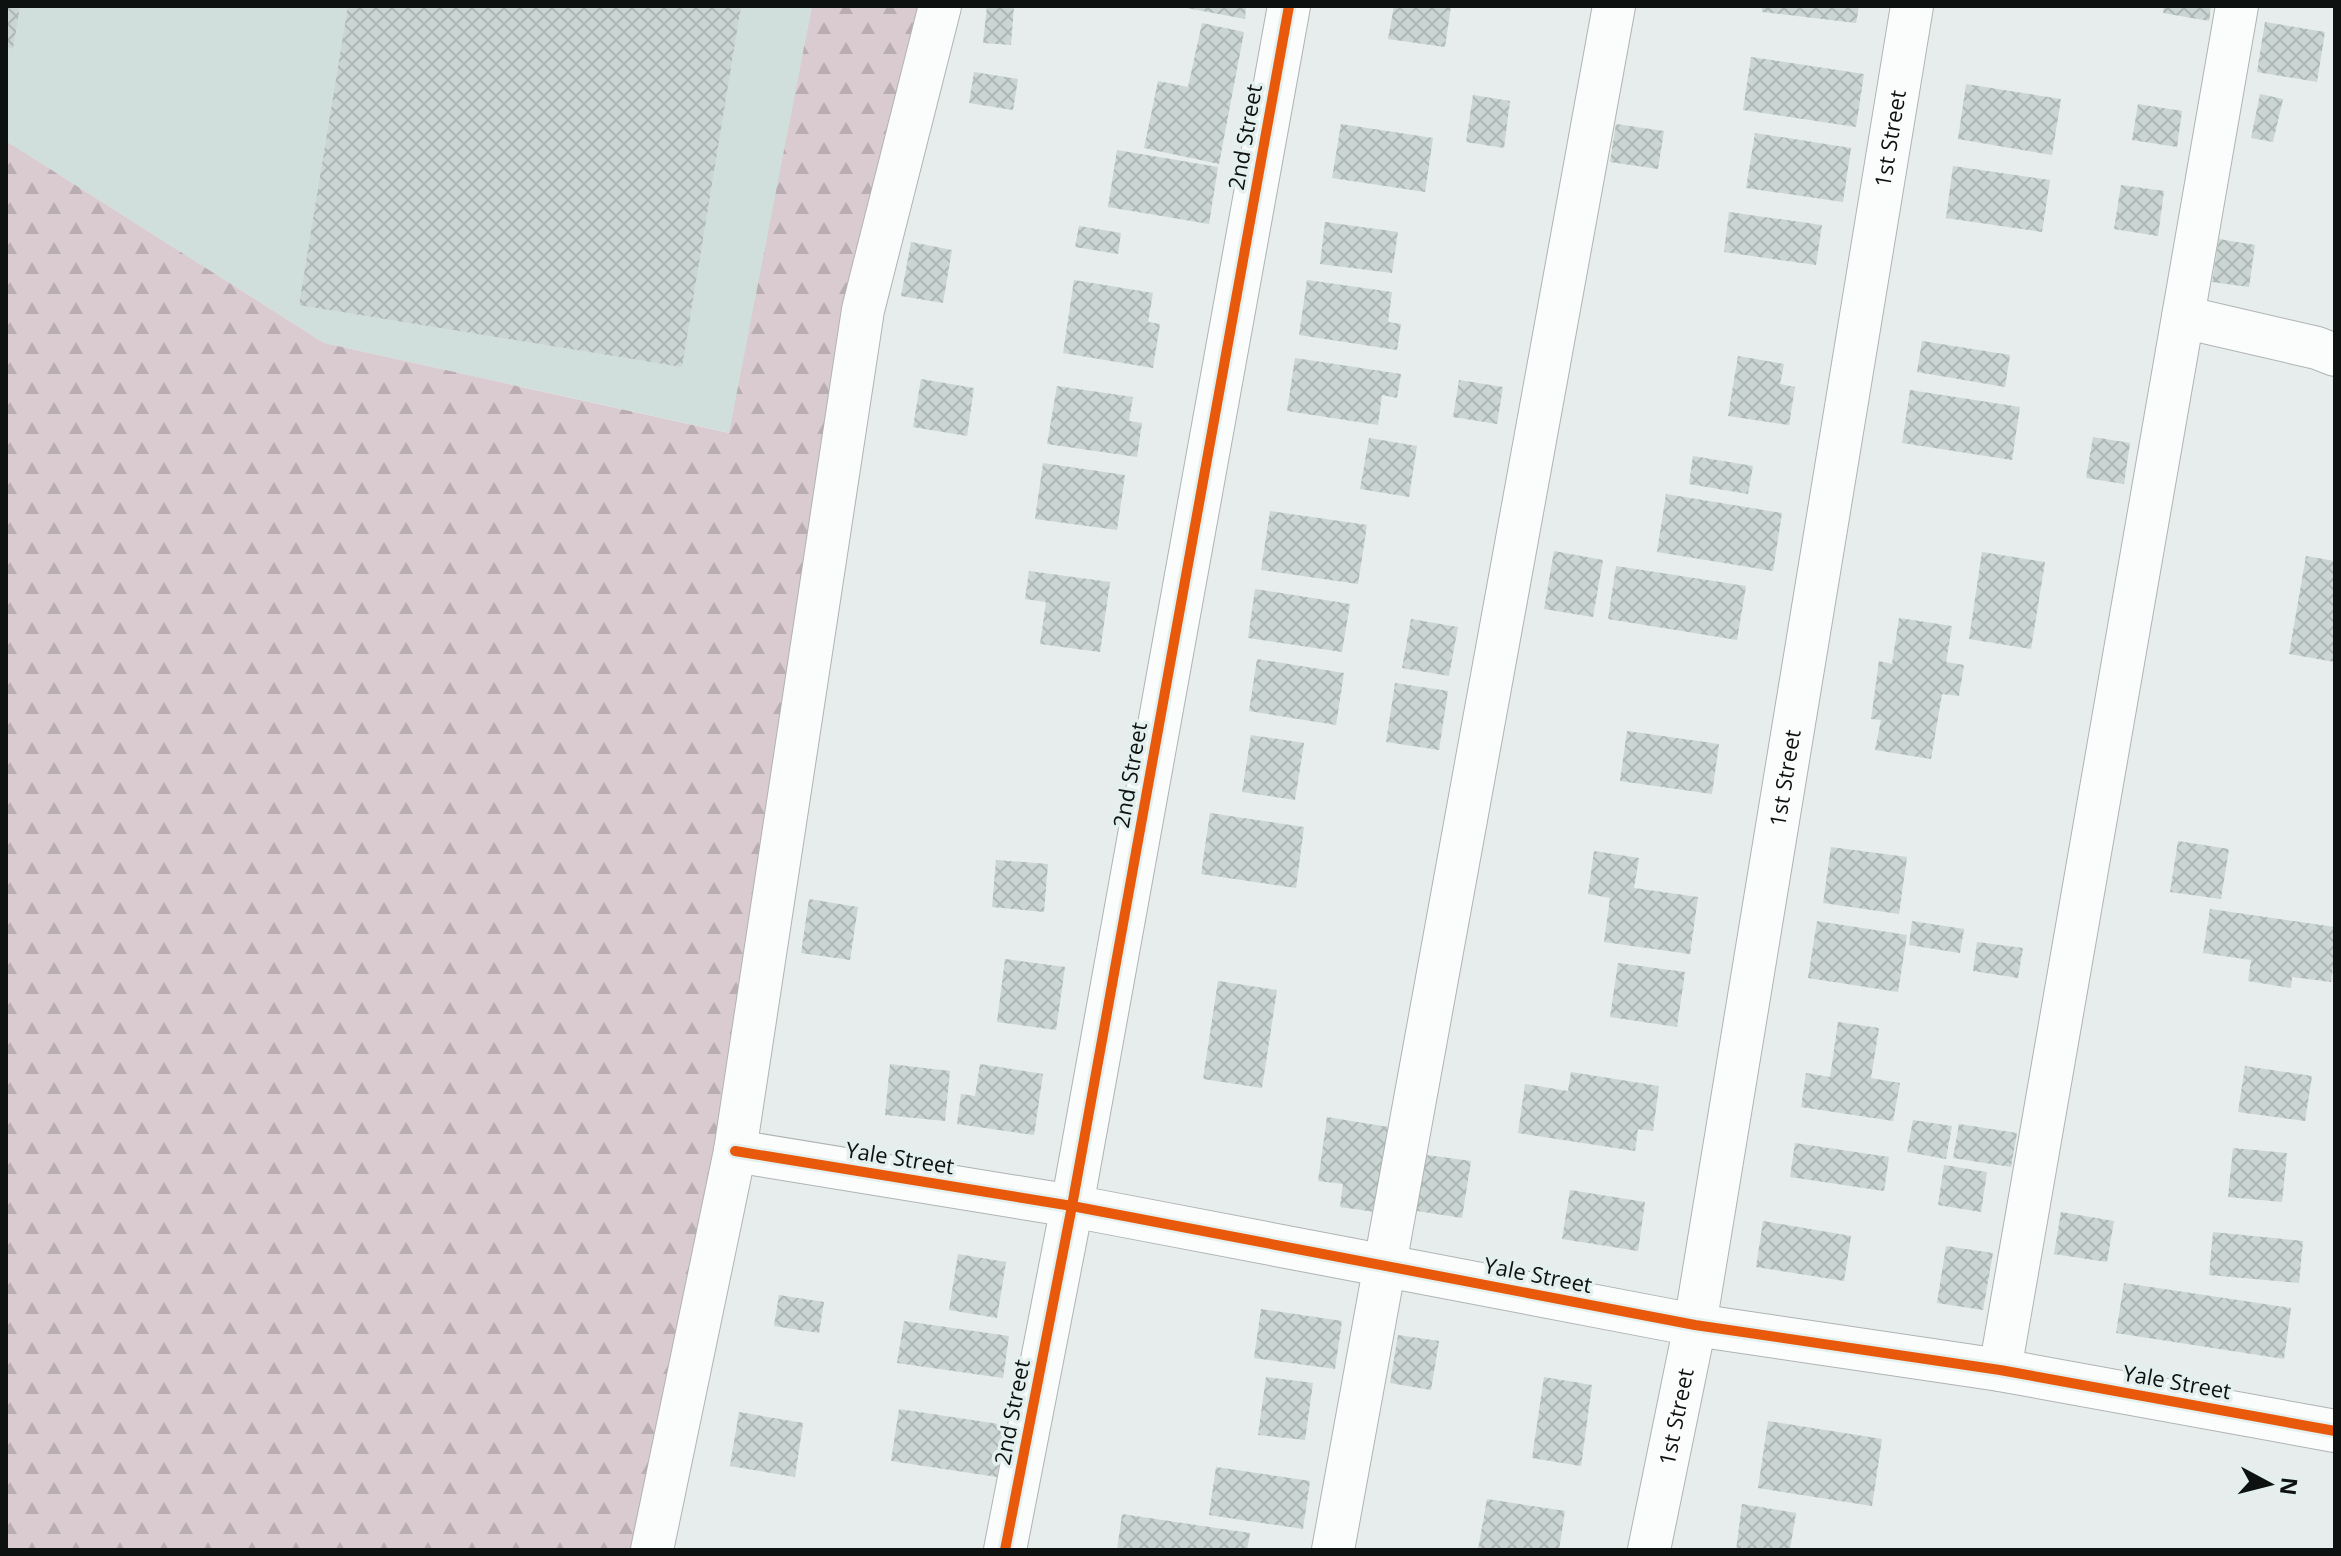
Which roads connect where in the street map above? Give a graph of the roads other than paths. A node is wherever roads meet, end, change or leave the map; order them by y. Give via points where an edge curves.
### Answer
1 (940, 6) edge
2 (1289, 6) edge
3 (1614, 6) edge
4 (1912, 6) edge
5 (2237, 6) edge
6 (2183, 317) junction
7 (2335, 355) edge
8 (735, 1151) junction
9 (1072, 1206) junction
10 (1384, 1266) junction
11 (1695, 1325) junction
12 (2000, 1370) junction
13 (2335, 1431) edge
14 (652, 1550) edge
15 (1005, 1550) edge
16 (1333, 1550) edge
17 (1649, 1550) edge

1 - 8 street via 863,310
2 - 9 street, 2nd Street
3 - 10 street
4 - 11 street, 1st Street
5 - 6 street
6 - 7 street
6 - 12 street
8 - 9 street, Yale Street
8 - 14 street
9 - 10 street, Yale Street
9 - 15 street, 2nd Street
10 - 11 street, Yale Street
10 - 16 street
11 - 12 street, Yale Street
11 - 17 street, 1st Street
12 - 13 street, Yale Street

